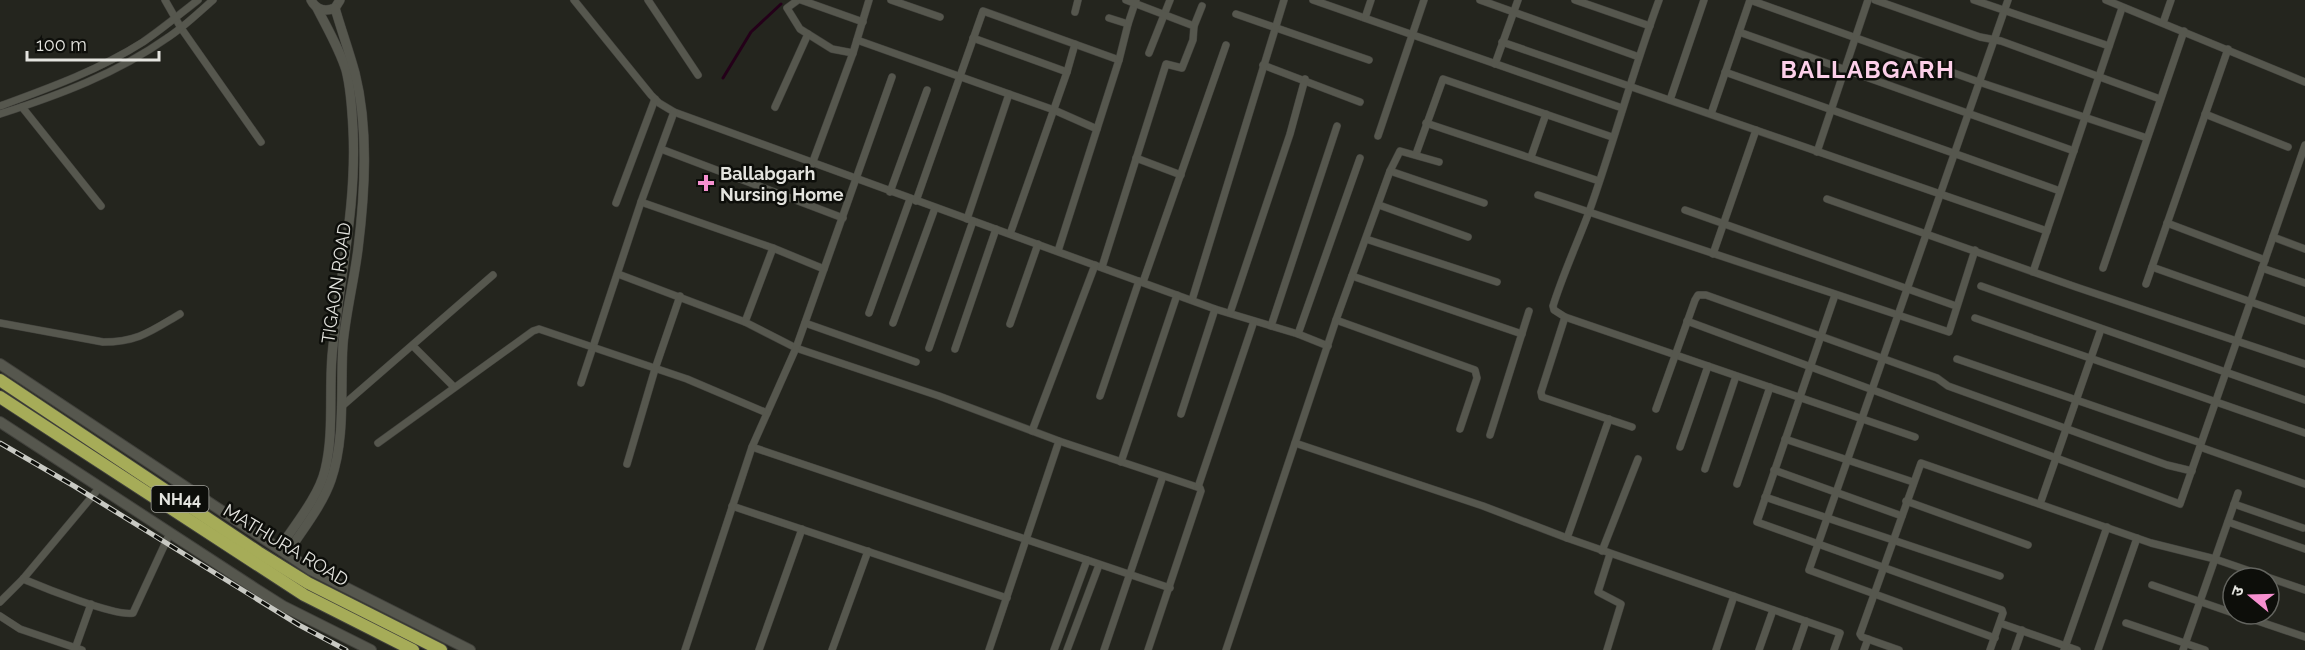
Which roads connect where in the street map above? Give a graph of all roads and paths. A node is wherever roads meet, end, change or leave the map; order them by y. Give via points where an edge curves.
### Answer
1 (165, 0) edge
2 (198, 0) edge
3 (213, 0) edge
4 (574, 0) edge
5 (648, 0) edge
6 (782, 0) edge
7 (799, 0) edge
8 (869, 0) edge
9 (891, 0) edge
10 (1078, 0) edge
11 (1126, 0) edge
12 (1170, 0) edge
13 (1284, 0) edge
14 (1313, 0) edge
15 (1371, 0) edge
16 (1424, 0) edge
17 (1480, 0) edge
18 (1518, 0) edge
19 (1575, 0) edge
20 (1659, 0) edge
21 (1704, 0) edge
22 (1868, 0) edge
23 (1875, 0) edge
24 (1974, 0) edge
25 (2008, 0) edge
26 (2106, 0) edge
27 (2171, 0) edge
28 (1136, 1) edge
29 (1336, 3) edge
30 (314, 4) edge
31 (337, 4) edge
32 (1202, 6) dead end
33 (787, 8) junction
34 (2122, 8) junction
35 (2004, 10) junction
36 (1514, 11) junction
37 (1075, 12) dead end
38 (1165, 14) junction
39 (1236, 14) dead end
40 (940, 17) dead end
41 (176, 18) junction
42 (1109, 18) dead end
43 (1365, 18) junction
44 (863, 22) junction
45 (2163, 23) junction
46 (1128, 24) junction
47 (1194, 26) junction
48 (1650, 26) junction
49 (181, 28) junction
50 (1275, 28) junction
51 (2184, 31) junction
52 (1739, 32) junction
53 (808, 34) junction
54 (1412, 34) junction
55 (973, 38) junction
56 (1855, 38) junction
57 (1994, 39) junction
58 (858, 40) junction
59 (1502, 42) junction
60 (1075, 44) junction
61 (1226, 45) dead end
62 (2109, 46) junction
63 (2228, 49) junction
64 (853, 53) junction
65 (1149, 53) dead end
66 (1639, 57) junction
67 (1119, 60) junction
68 (1369, 60) dead end
69 (1495, 64) junction
70 (1263, 65) junction
71 (1845, 69) junction
72 (1067, 72) junction
73 (1725, 72) junction
74 (698, 75) dead end
75 (892, 77) dead end
76 (960, 77) junction
77 (2098, 78) junction
78 (1305, 79) junction
79 (1979, 82) junction
80 (2305, 82) edge
81 (1629, 86) junction
82 (927, 90) dead end
83 (1009, 94) junction
84 (655, 99) junction
85 (2160, 99) junction
86 (1670, 100) junction
87 (1360, 102) dead end
88 (0, 106) edge
89 (775, 106) dead end
90 (22, 107) junction
91 (1622, 108) junction
92 (1054, 110) junction
93 (1830, 110) junction
94 (674, 112) junction
95 (0, 114) edge
96 (1546, 114) junction
97 (1711, 114) junction
98 (1968, 114) junction
99 (2205, 114) junction
100 (2085, 117) junction
101 (1426, 123) junction
102 (1337, 126) dead end
103 (1097, 129) junction
104 (1756, 130) junction
105 (1378, 136) dead end
106 (1612, 137) junction
107 (2147, 138) junction
108 (261, 142) dead end
109 (2305, 145) edge
110 (2288, 147) dead end
111 (661, 149) junction
112 (1817, 152) junction
113 (1955, 152) junction
114 (2074, 152) junction
115 (1416, 154) junction
116 (1531, 157) junction
117 (1137, 158) junction
118 (1360, 158) dead end
119 (1439, 162) dead end
120 (812, 164) junction
121 (1390, 171) junction
122 (1181, 175) junction
123 (857, 179) junction
124 (1599, 181) junction
125 (2060, 191) junction
126 (890, 192) junction
127 (1940, 194) junction
128 (1538, 195) dead end
129 (1827, 199) dead end
130 (913, 200) junction
131 (641, 202) junction
132 (616, 203) dead end
133 (1484, 203) dead end
134 (1379, 205) junction
135 (101, 206) dead end
136 (935, 207) junction
137 (1685, 210) dead end
138 (1589, 212) junction
139 (843, 218) junction
140 (970, 220) junction
141 (1723, 223) junction
142 (2167, 223) junction
143 (996, 229) junction
144 (350, 231) junction
145 (360, 231) junction
146 (2047, 231) junction
147 (1926, 233) junction
148 (1010, 234) junction
149 (1468, 237) dead end
150 (2273, 237) junction
151 (1366, 239) junction
152 (1038, 244) junction
153 (773, 248) junction
154 (2305, 249) edge
155 (1975, 250) junction
156 (1058, 251) junction
157 (1713, 254) junction
158 (2265, 260) junction
159 (1098, 266) junction
160 (2152, 267) junction
161 (2103, 268) dead end
162 (2262, 268) junction
163 (824, 269) junction
164 (2033, 272) junction
165 (618, 274) junction
166 (493, 275) dead end
167 (1352, 276) junction
168 (1141, 282) junction
169 (1497, 282) dead end
170 (2305, 283) edge
171 (2146, 284) dead end
172 (1981, 286) dead end
173 (1908, 288) junction
174 (1177, 295) junction
175 (1835, 295) junction
176 (680, 296) junction
177 (1192, 300) junction
178 (2251, 301) junction
179 (1956, 306) junction
180 (1215, 309) junction
181 (1529, 310) dead end
182 (1230, 313) junction
183 (180, 314) dead end
184 (869, 314) dead end
185 (1898, 316) junction
186 (1565, 317) junction
187 (1975, 318) dead end
188 (1336, 320) junction
189 (1254, 321) junction
190 (1687, 321) junction
191 (2305, 321) edge
192 (745, 322) junction
193 (0, 323) edge
194 (805, 323) junction
195 (892, 323) dead end
196 (1010, 324) dead end
197 (1271, 326) junction
198 (2101, 328) junction
199 (1298, 334) junction
200 (1522, 334) junction
201 (1820, 337) junction
202 (2237, 341) junction
203 (413, 346) junction
204 (1328, 346) junction
205 (594, 348) junction
206 (796, 348) junction
207 (929, 348) dead end
208 (955, 349) dead end
209 (1676, 355) junction
210 (2091, 358) junction
211 (1883, 359) junction
212 (1957, 359) dead end
213 (916, 362) dead end
214 (0, 364) edge
215 (2305, 364) edge
216 (1708, 366) junction
217 (1810, 368) junction
218 (655, 369) junction
219 (2226, 372) junction
220 (1736, 376) junction
221 (0, 380) edge
222 (581, 383) dead end
223 (453, 386) junction
224 (1770, 387) junction
225 (1872, 391) junction
226 (1100, 396) dead end
227 (0, 397) edge
228 (1799, 397) junction
229 (2077, 400) junction
230 (2305, 400) edge
231 (2216, 402) junction
232 (341, 407) junction
233 (1656, 410) dead end
234 (767, 413) junction
235 (1181, 414) dead end
236 (1862, 418) junction
237 (1609, 419) junction
238 (0, 422) edge
239 (1632, 427) dead end
240 (1460, 429) dead end
241 (2067, 429) junction
242 (1032, 431) junction
243 (2305, 433) edge
244 (1490, 435) dead end
245 (1915, 437) dead end
246 (1785, 438) junction
247 (1059, 441) junction
248 (1295, 442) junction
249 (378, 443) dead end
250 (2201, 445) junction
251 (752, 447) junction
252 (1680, 447) dead end
253 (1848, 458) junction
254 (1638, 459) dead end
255 (2057, 459) junction
256 (1121, 462) junction
257 (627, 464) dead end
258 (1705, 469) dead end
259 (1774, 470) junction
260 (2192, 471) junction
261 (1163, 476) junction
262 (1913, 482) junction
263 (1737, 484) dead end
264 (2305, 484) edge
265 (100, 487) junction
266 (1198, 487) junction
267 (1836, 492) junction
268 (2238, 493) dead end
269 (1765, 497) junction
270 (1906, 501) junction
271 (2040, 504) junction
272 (2234, 504) junction
273 (732, 506) junction
274 (1902, 516) junction
275 (1828, 517) junction
276 (2228, 522) junction
277 (2107, 527) junction
278 (2303, 528) dead end
279 (802, 529) junction
280 (170, 533) junction
281 (1567, 538) junction
282 (2137, 538) junction
283 (1893, 539) junction
284 (1026, 540) junction
285 (1818, 545) junction
286 (2028, 545) dead end
287 (2305, 549) edge
288 (868, 551) junction
289 (1602, 551) junction
290 (283, 552) junction
291 (1610, 554) junction
292 (2215, 559) junction
293 (1087, 560) junction
294 (1099, 565) junction
295 (1883, 568) junction
296 (1129, 574) junction
297 (2000, 576) dead end
298 (23, 579) junction
299 (2152, 585) dead end
300 (1170, 588) junction
301 (2305, 590) edge
302 (1874, 594) junction
303 (1734, 596) junction
304 (1007, 598) junction
305 (0, 602) edge
306 (2200, 602) junction
307 (91, 604) junction
308 (2221, 609) edge
309 (1773, 610) junction
310 (0, 616) edge
311 (1806, 621) junction
312 (2000, 623) junction
313 (2126, 623) dead end
314 (2273, 626) edge
315 (2022, 630) junction
316 (2305, 637) edge
317 (1995, 638) junction
318 (1868, 639) junction
319 (2184, 647) edge
320 (2065, 648) edge
321 (77, 649) edge
322 (1069, 649) edge
323 (371, 650) edge
324 (413, 650) edge
325 (441, 650) edge
326 (470, 650) edge
327 (685, 650) edge
328 (759, 650) edge
329 (832, 650) edge
330 (989, 650) edge
331 (1054, 650) edge
332 (1104, 650) edge
333 (1149, 650) edge
334 (1226, 650) edge
335 (1607, 650) edge
336 (1716, 650) edge
337 (1759, 650) edge
338 (1796, 650) edge
339 (1834, 650) edge
340 (1864, 650) edge
341 (1899, 650) edge
342 (1990, 650) edge
343 (2015, 650) edge
344 (2077, 650) edge
345 (2098, 650) edge
346 (2205, 650) edge

1 - 41 street
2 - 41 street
3 - 49 street
4 - 84 street
5 - 74 street
6 - 33 street
7 - 33 street
7 - 44 street
8 - 44 street
9 - 40 street
10 - 37 street
11 - 28 street
12 - 38 street
13 - 50 street
14 - 29 street
15 - 43 street
16 - 54 street
17 - 36 street
18 - 36 street
19 - 48 street
20 - 48 street
21 - 86 street
22 - 56 street
23 - 57 street
24 - 35 street
25 - 35 street
26 - 34 street
27 - 45 street
28 - 38 street
28 - 46 street
29 - 43 street
30 - 31 street via 323,10
30 - 144 street, TIGAON ROAD via 339,53 350,92 354,167
31 - 145 street, TIGAON ROAD via 359,94 364,197
32 - 47 street
33 - 53 street via 800,29
34 - 45 street
34 - 62 street
35 - 57 street
35 - 62 street
36 - 59 street
36 - 66 street
38 - 47 street
38 - 65 street
39 - 50 street
41 - 49 street
41 - 88 street via 141,43 80,75
42 - 46 street
43 - 54 street
44 - 58 street
45 - 51 street
46 - 67 street
47 - 117 street via 1182,68 1166,64
48 - 66 street
49 - 90 street via 133,60 87,83
49 - 108 street
50 - 68 street
50 - 70 street
51 - 63 street
51 - 85 street
52 - 56 street via 1750,0
52 - 71 street
52 - 73 street
53 - 64 street via 832,49
53 - 89 street
54 - 69 street
54 - 105 street
55 - 60 street via 983,11
55 - 72 street
55 - 76 street
56 - 71 street
56 - 79 street
57 - 77 street
57 - 79 street
58 - 64 street
58 - 76 street
59 - 69 street
59 - 81 street
60 - 67 street
60 - 72 street
61 - 122 street
62 - 77 street
63 - 80 street
63 - 99 street
64 - 120 street
66 - 81 street
67 - 103 street
69 - 91 street
70 - 78 street
70 - 177 street
71 - 93 street
71 - 98 street
72 - 92 street
73 - 93 street
73 - 97 street
75 - 123 street
76 - 83 street
76 - 130 street
77 - 85 street
77 - 100 street
78 - 87 street
78 - 182 street
79 - 98 street
79 - 100 street
81 - 86 street
81 - 91 street
82 - 126 street
83 - 92 street
83 - 140 street
84 - 94 street
84 - 132 street
85 - 107 street
86 - 97 street
90 - 95 street
90 - 135 street
91 - 106 street
92 - 103 street
92 - 148 street
93 - 112 street
93 - 113 street
94 - 111 street
94 - 120 street
96 - 101 street via 1443,79
96 - 106 street
96 - 116 street
97 - 104 street
98 - 113 street
98 - 114 street
99 - 110 street
99 - 142 street
100 - 107 street
100 - 114 street
101 - 115 street
101 - 116 street
102 - 197 street
103 - 156 street
104 - 112 street
104 - 141 street
106 - 124 street
107 - 161 street
109 - 150 street
111 - 131 street
111 - 139 street
112 - 127 street
113 - 125 street
113 - 127 street
114 - 125 street
115 - 119 street
115 - 121 street via 1400,151
116 - 124 street
117 - 122 street
117 - 159 street
118 - 199 street
120 - 123 street
121 - 133 street
121 - 134 street
122 - 168 street
123 - 126 street
123 - 139 street
124 - 138 street
125 - 146 street
126 - 130 street
127 - 146 street
127 - 147 street
128 - 138 street
129 - 147 street
130 - 136 street
130 - 184 street
131 - 153 street
131 - 165 street
134 - 149 street
134 - 151 street
136 - 140 street
136 - 195 street
137 - 141 street
138 - 157 street
138 - 186 street via 1553,306
139 - 163 street
140 - 143 street
140 - 207 street
141 - 157 street
141 - 173 street
142 - 158 street
142 - 160 street
143 - 148 street
143 - 208 street
144 - 145 street
144 - 290 street, TIGAON ROAD via 332,356 325,471
145 - 232 street, TIGAON ROAD via 343,345
146 - 164 street
147 - 155 street
147 - 173 street
148 - 152 street
150 - 154 street
150 - 158 street
151 - 167 street
151 - 169 street
152 - 156 street
152 - 196 street
153 - 163 street
153 - 192 street
155 - 164 street
155 - 179 street
156 - 159 street
157 - 175 street
158 - 162 street
159 - 168 street
159 - 242 street
160 - 171 street
160 - 178 street
162 - 170 street
162 - 178 street
163 - 194 street
164 - 202 street
165 - 176 street
165 - 205 street
166 - 203 street
167 - 188 street
167 - 200 street
168 - 174 street
168 - 226 street
172 - 198 street
173 - 179 street
173 - 185 street
174 - 177 street
174 - 256 street
175 - 185 street
175 - 201 street
176 - 192 street
176 - 218 street
177 - 180 street
178 - 191 street
178 - 202 street
179 - 185 street via 1949,332
180 - 182 street
180 - 235 street
181 - 200 street
182 - 189 street
183 - 193 street via 138,338 116,342
185 - 211 street
186 - 209 street
186 - 237 street via 1540,392 1542,397
187 - 210 street
188 - 204 street
188 - 240 street via 1475,370 1477,378
189 - 197 street
189 - 266 street
190 - 201 street via 1701,294
190 - 209 street
190 - 217 street
192 - 206 street
194 - 206 street
194 - 213 street
197 - 199 street
198 - 210 street
198 - 219 street
199 - 204 street
200 - 244 street
201 - 211 street
201 - 217 street
202 - 215 street
202 - 219 street
203 - 223 street
203 - 232 street
204 - 248 street
205 - 218 street
205 - 222 street
205 - 223 street via 538,330
206 - 234 street
206 - 242 street
209 - 216 street
209 - 233 street
210 - 229 street
210 - 231 street
211 - 225 street
211 - 241 street
212 - 229 street
214 - 290 main road
216 - 220 street
216 - 252 street
217 - 225 street
217 - 228 street
218 - 234 street
218 - 257 street
219 - 230 street
219 - 231 street
220 - 224 street
220 - 258 street
221 - 325 highway, MATHURA ROAD / NH44 via 308,583
223 - 249 street
224 - 228 street
224 - 263 street
225 - 236 street
225 - 255 street
227 - 324 highway, MATHURA ROAD / NH44 via 251,563 304,595
228 - 236 street
228 - 246 street
229 - 241 street
229 - 250 street
231 - 243 street
231 - 250 street
232 - 290 street, TIGAON ROAD via 338,453 330,482 317,507
234 - 251 street
236 - 245 street
236 - 253 street
237 - 239 street
237 - 281 street
238 - 265 main road
241 - 255 street
241 - 260 street
242 - 247 street
246 - 253 street
246 - 259 street
247 - 256 street
247 - 284 street
248 - 281 street
248 - 334 street
250 - 260 street
250 - 264 street
251 - 273 street
251 - 284 street
253 - 262 street
253 - 267 street
254 - 289 street
255 - 260 street via 2180,504
255 - 271 street
256 - 261 street
259 - 267 street
259 - 269 street
261 - 266 street
261 - 296 street
262 - 270 street
262 - 271 street via 1923,463
265 - 280 main road
265 - 298 street
266 - 300 street via 1201,491
267 - 274 street
267 - 275 street
268 - 272 street
269 - 275 street
269 - 285 street via 1759,524
270 - 274 street
270 - 286 street
271 - 277 street
272 - 276 street
272 - 278 street
273 - 279 street
273 - 327 street
274 - 283 street
275 - 283 street
275 - 285 street
276 - 287 street
276 - 292 street
277 - 282 street
277 - 320 street
279 - 288 street
279 - 328 street
280 - 307 street via 133,614
280 - 323 main road via 283,606
281 - 289 street
282 - 292 street
282 - 345 street
283 - 295 street
283 - 297 street
284 - 293 street
284 - 304 street
285 - 295 street
285 - 302 street via 1811,572
288 - 304 street
288 - 329 street
289 - 291 street
290 - 326 main road
291 - 303 street
291 - 335 street via 1598,592 1621,604
292 - 301 street
292 - 306 street
293 - 294 street
293 - 331 street
294 - 296 street
294 - 322 street
295 - 302 street
295 - 312 street via 2002,610
296 - 300 street
296 - 332 street
298 - 305 street
298 - 307 street
299 - 306 street
300 - 333 street
302 - 317 street
302 - 318 street via 1860,634
303 - 309 street
303 - 336 street
304 - 330 street
306 - 308 street
306 - 319 street
307 - 321 street
309 - 311 street
309 - 337 street
310 - 321 street via 20,630
311 - 338 street
311 - 339 street via 1840,633
312 - 315 street
312 - 317 street
313 - 319 street
314 - 316 street
315 - 320 street
315 - 343 street
317 - 342 street
318 - 340 street
318 - 341 street
319 - 346 street
320 - 344 street

